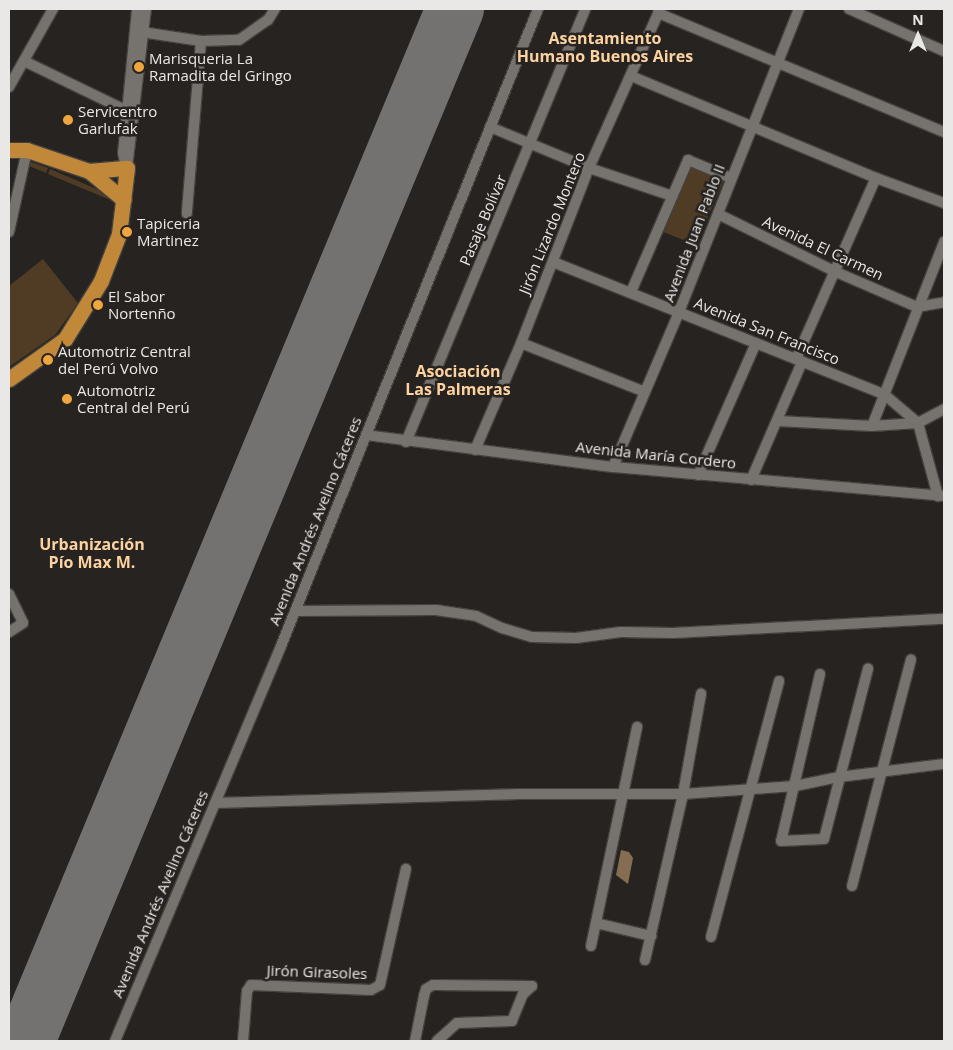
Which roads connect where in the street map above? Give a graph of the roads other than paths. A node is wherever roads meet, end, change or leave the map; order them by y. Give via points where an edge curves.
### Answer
1 (54, 9) edge
2 (137, 9) edge
3 (146, 9) edge
4 (275, 9) edge
5 (538, 9) edge
6 (586, 9) edge
7 (799, 9) edge
8 (849, 9) edge
9 (659, 11) edge
10 (139, 31) junction
11 (201, 41) junction
12 (944, 51) edge
13 (24, 61) junction
14 (779, 61) junction
15 (631, 76) junction
16 (9, 87) edge
17 (127, 111) junction
18 (490, 126) junction
19 (753, 126) junction
20 (944, 132) edge
21 (531, 143) junction
22 (9, 150) edge
23 (27, 150) junction
24 (127, 168) junction
25 (590, 168) junction
26 (89, 171) junction
27 (731, 178) junction
28 (876, 178) junction
29 (672, 196) junction
30 (124, 200) junction
31 (944, 203) edge
32 (187, 213) dead end
33 (718, 214) junction
34 (9, 232) edge
35 (944, 242) edge
36 (553, 262) junction
37 (836, 272) junction
38 (631, 292) junction
39 (944, 302) edge
40 (917, 307) junction
41 (679, 312) junction
42 (521, 343) junction
43 (756, 343) junction
44 (799, 360) junction
45 (9, 379) edge
46 (645, 392) junction
47 (885, 395) junction
48 (944, 409) edge
49 (778, 422) junction
50 (918, 423) junction
51 (872, 426) junction
52 (366, 435) junction
53 (406, 442) junction
54 (475, 450) junction
55 (613, 466) junction
56 (698, 475) junction
57 (751, 480) junction
58 (941, 491) edge
59 (9, 594) edge
60 (295, 611) junction
61 (944, 619) edge
62 (9, 632) edge
63 (911, 660) dead end
64 (868, 670) dead end
65 (820, 674) dead end
66 (779, 681) dead end
67 (701, 694) dead end
68 (637, 727) dead end
69 (944, 764) edge
70 (883, 771) junction
71 (839, 777) junction
72 (795, 786) junction
73 (751, 790) junction
74 (621, 794) junction
75 (683, 794) junction
76 (215, 803) junction
77 (406, 869) dead end
78 (852, 886) dead end
79 (596, 923) junction
80 (651, 936) junction
81 (711, 937) dead end
82 (591, 946) dead end
83 (645, 960) dead end
84 (115, 1041) edge
85 (243, 1041) edge
86 (415, 1041) edge
87 (437, 1041) edge

1 - 13 street
2 - 10 street
3 - 10 street
4 - 11 street via 268,20 239,40
5 - 18 street, Avenida Andrés Avelino Cáceres
6 - 21 street, Pasaje Bolívar
7 - 14 street, Avenida Juan Pablo II
8 - 12 street
9 - 14 street
9 - 15 street, Jirón Lizardo Montero
10 - 11 street
10 - 17 street
10 - 24 street
11 - 32 street
13 - 16 street
13 - 17 street
14 - 19 street, Avenida Juan Pablo II
14 - 20 street
15 - 19 street
15 - 25 street, Jirón Lizardo Montero
17 - 24 street via 123,153
18 - 21 street
18 - 52 street, Avenida Andrés Avelino Cáceres
19 - 27 street, Avenida Juan Pablo II
19 - 28 street
21 - 25 street
21 - 53 street, Pasaje Bolívar
22 - 23 highway
23 - 26 highway
23 - 34 street
24 - 26 highway
24 - 30 highway
25 - 29 street
25 - 36 street, Jirón Lizardo Montero
26 - 30 highway
27 - 29 street via 688,160
27 - 33 street, Avenida Juan Pablo II
28 - 31 street
28 - 37 street
29 - 38 street
30 - 45 highway via 119,234 101,281 84,311 65,338
33 - 37 street, Avenida El Carmen
33 - 41 street, Avenida Juan Pablo II
35 - 40 street
36 - 38 street, Avenida San Francisco
36 - 42 street, Jirón Lizardo Montero
37 - 40 street, Avenida El Carmen
37 - 44 street
38 - 41 street, Avenida San Francisco
39 - 40 street
40 - 47 street
41 - 43 street, Avenida San Francisco
41 - 46 street, Avenida Juan Pablo II
42 - 46 street
42 - 54 street, Jirón Lizardo Montero
43 - 44 street, Avenida San Francisco
43 - 56 street
44 - 47 street, Avenida San Francisco
44 - 49 street
46 - 55 street, Avenida Juan Pablo II
47 - 50 street, Avenida San Francisco
47 - 51 street
48 - 50 street
49 - 51 street
49 - 57 street
50 - 51 street
50 - 58 street
52 - 53 street, Avenida María Cordero
52 - 60 street, Avenida Andrés Avelino Cáceres
53 - 54 street, Avenida María Cordero
54 - 55 street, Avenida María Cordero
55 - 56 street, Avenida María Cordero
56 - 57 street, Avenida María Cordero
57 - 58 street, Avenida María Cordero
59 - 62 street via 23,623
60 - 61 street via 436,610 476,616 532,637 576,638 621,632 673,633
60 - 76 street, Avenida Andrés Avelino Cáceres
63 - 70 street
64 - 71 street
65 - 72 street
66 - 73 street
67 - 75 street
68 - 74 street
69 - 70 street
70 - 71 street
70 - 78 street
71 - 72 street
71 - 72 street via 824,839 781,840
72 - 73 street
73 - 75 street
73 - 81 street
74 - 75 street
74 - 76 street
74 - 79 street
75 - 80 street
76 - 84 street, Avenida Andrés Avelino Cáceres
77 - 85 street, Jirón Girasoles via 380,985 371,990 251,985 247,991
79 - 80 street
79 - 82 street
80 - 83 street
86 - 87 street via 426,989 433,985 532,986 522,996 512,1021 458,1023

